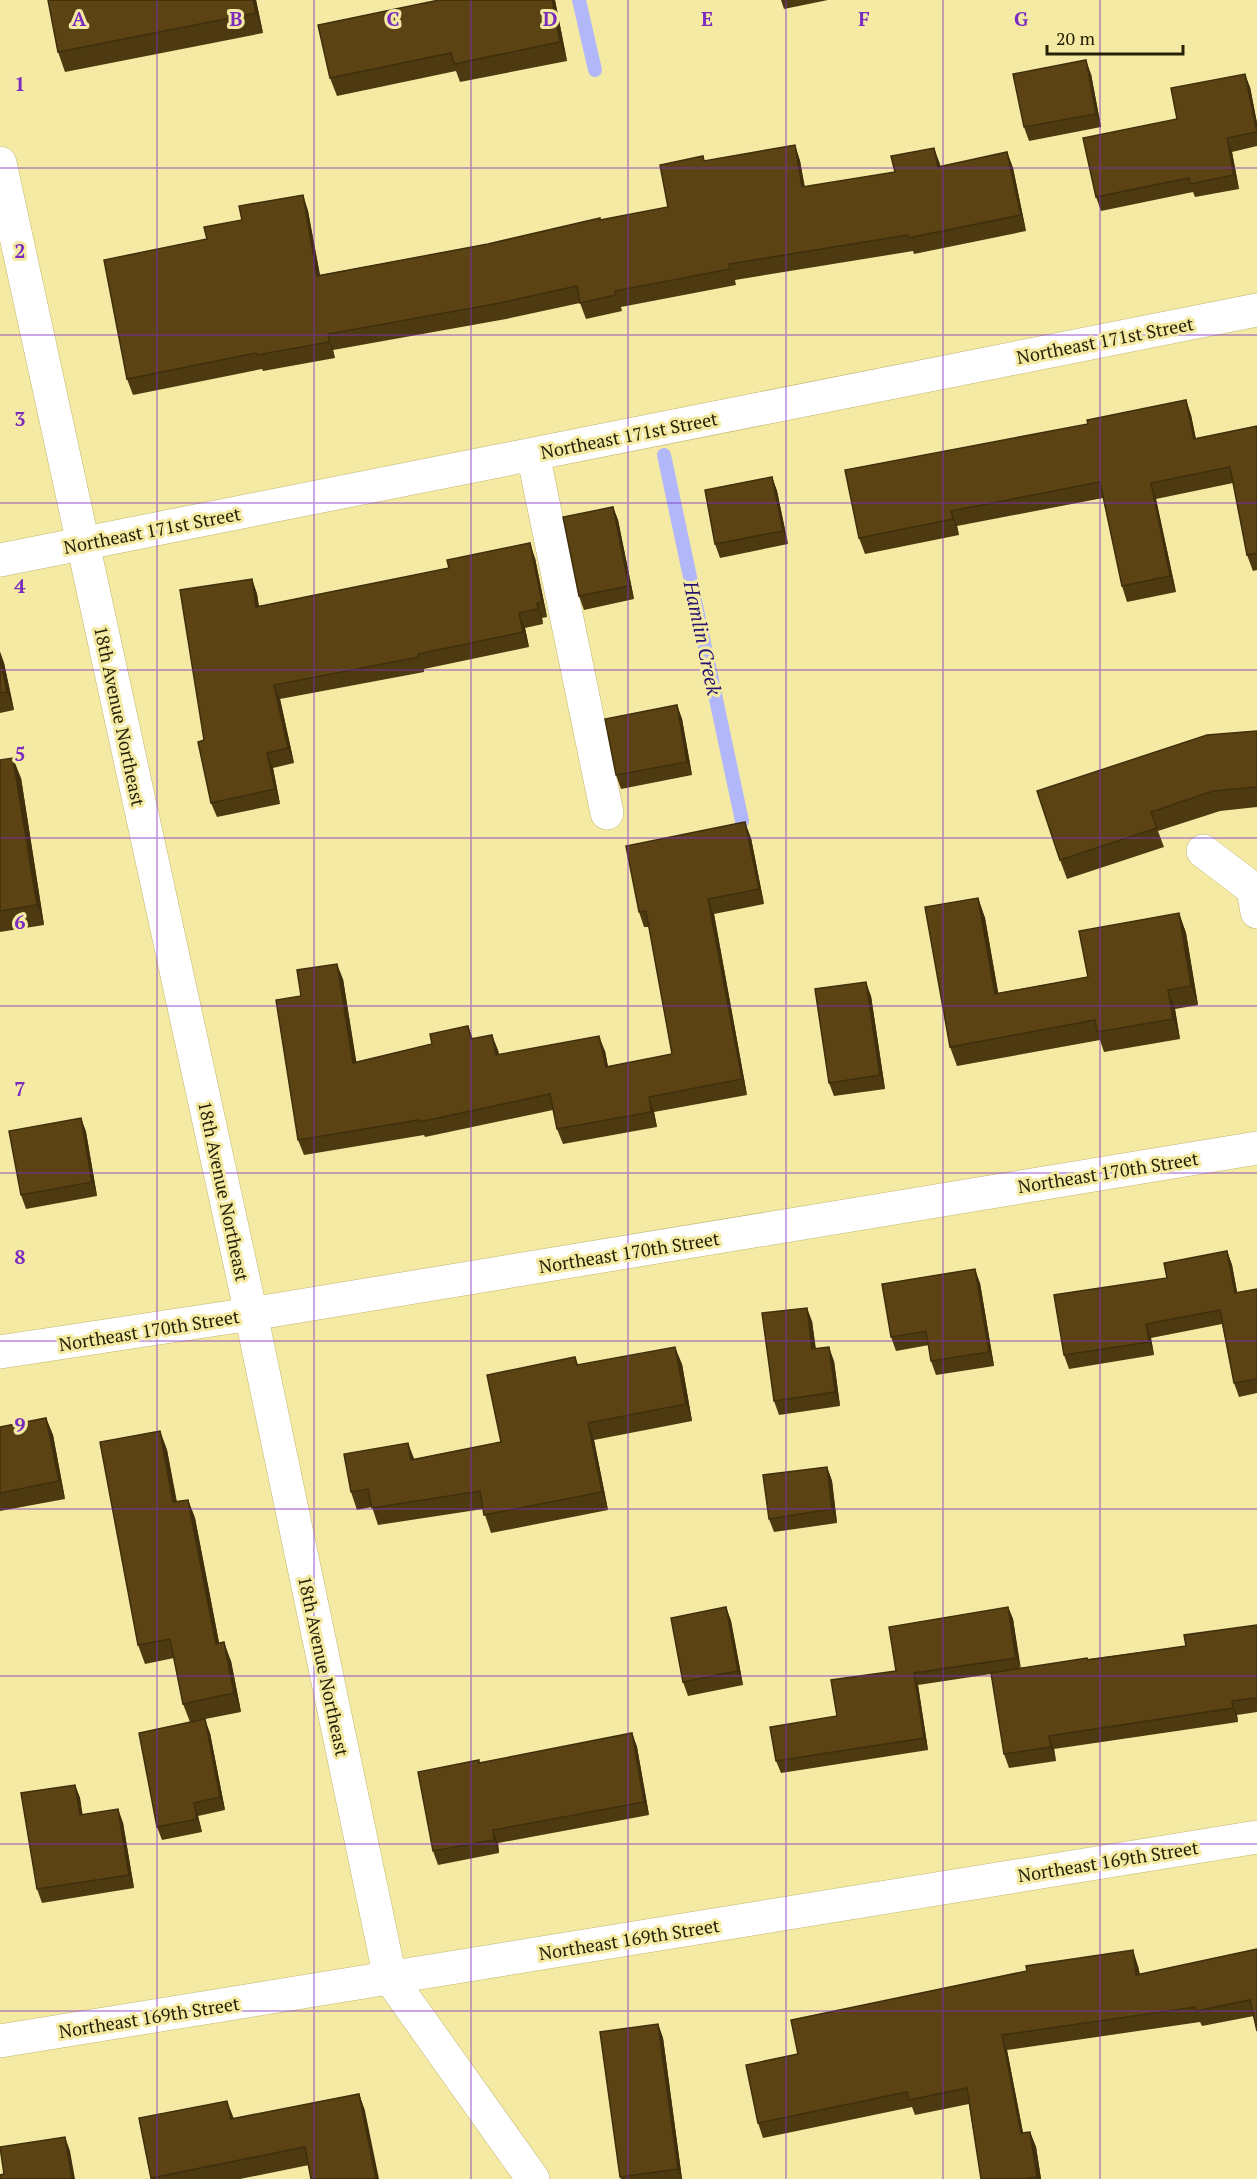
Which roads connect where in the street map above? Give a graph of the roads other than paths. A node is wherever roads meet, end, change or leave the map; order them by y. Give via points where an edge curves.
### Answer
1 (0, 163) edge
2 (1257, 310) edge
3 (533, 454) junction
4 (83, 543) junction
5 (0, 560) edge
6 (607, 813) dead end
7 (1203, 851) dead end
8 (1257, 912) edge
9 (1257, 1148) edge
10 (251, 1314) junction
11 (0, 1352) edge
12 (1257, 1837) edge
13 (390, 1978) junction
14 (0, 2041) edge
15 (533, 2179) edge

1 - 4 street, 18th Avenue Northeast
2 - 3 street, Northeast 171st Street
3 - 4 street, Northeast 171st Street
3 - 6 street
4 - 5 street, Northeast 171st Street
4 - 10 street, 18th Avenue Northeast
7 - 8 street via 1253,889
9 - 10 street, Northeast 170th Street
10 - 11 street, Northeast 170th Street
10 - 13 street, 18th Avenue Northeast
12 - 13 street, Northeast 169th Street
13 - 14 street, Northeast 169th Street
13 - 15 street, 18th Avenue Northeast

